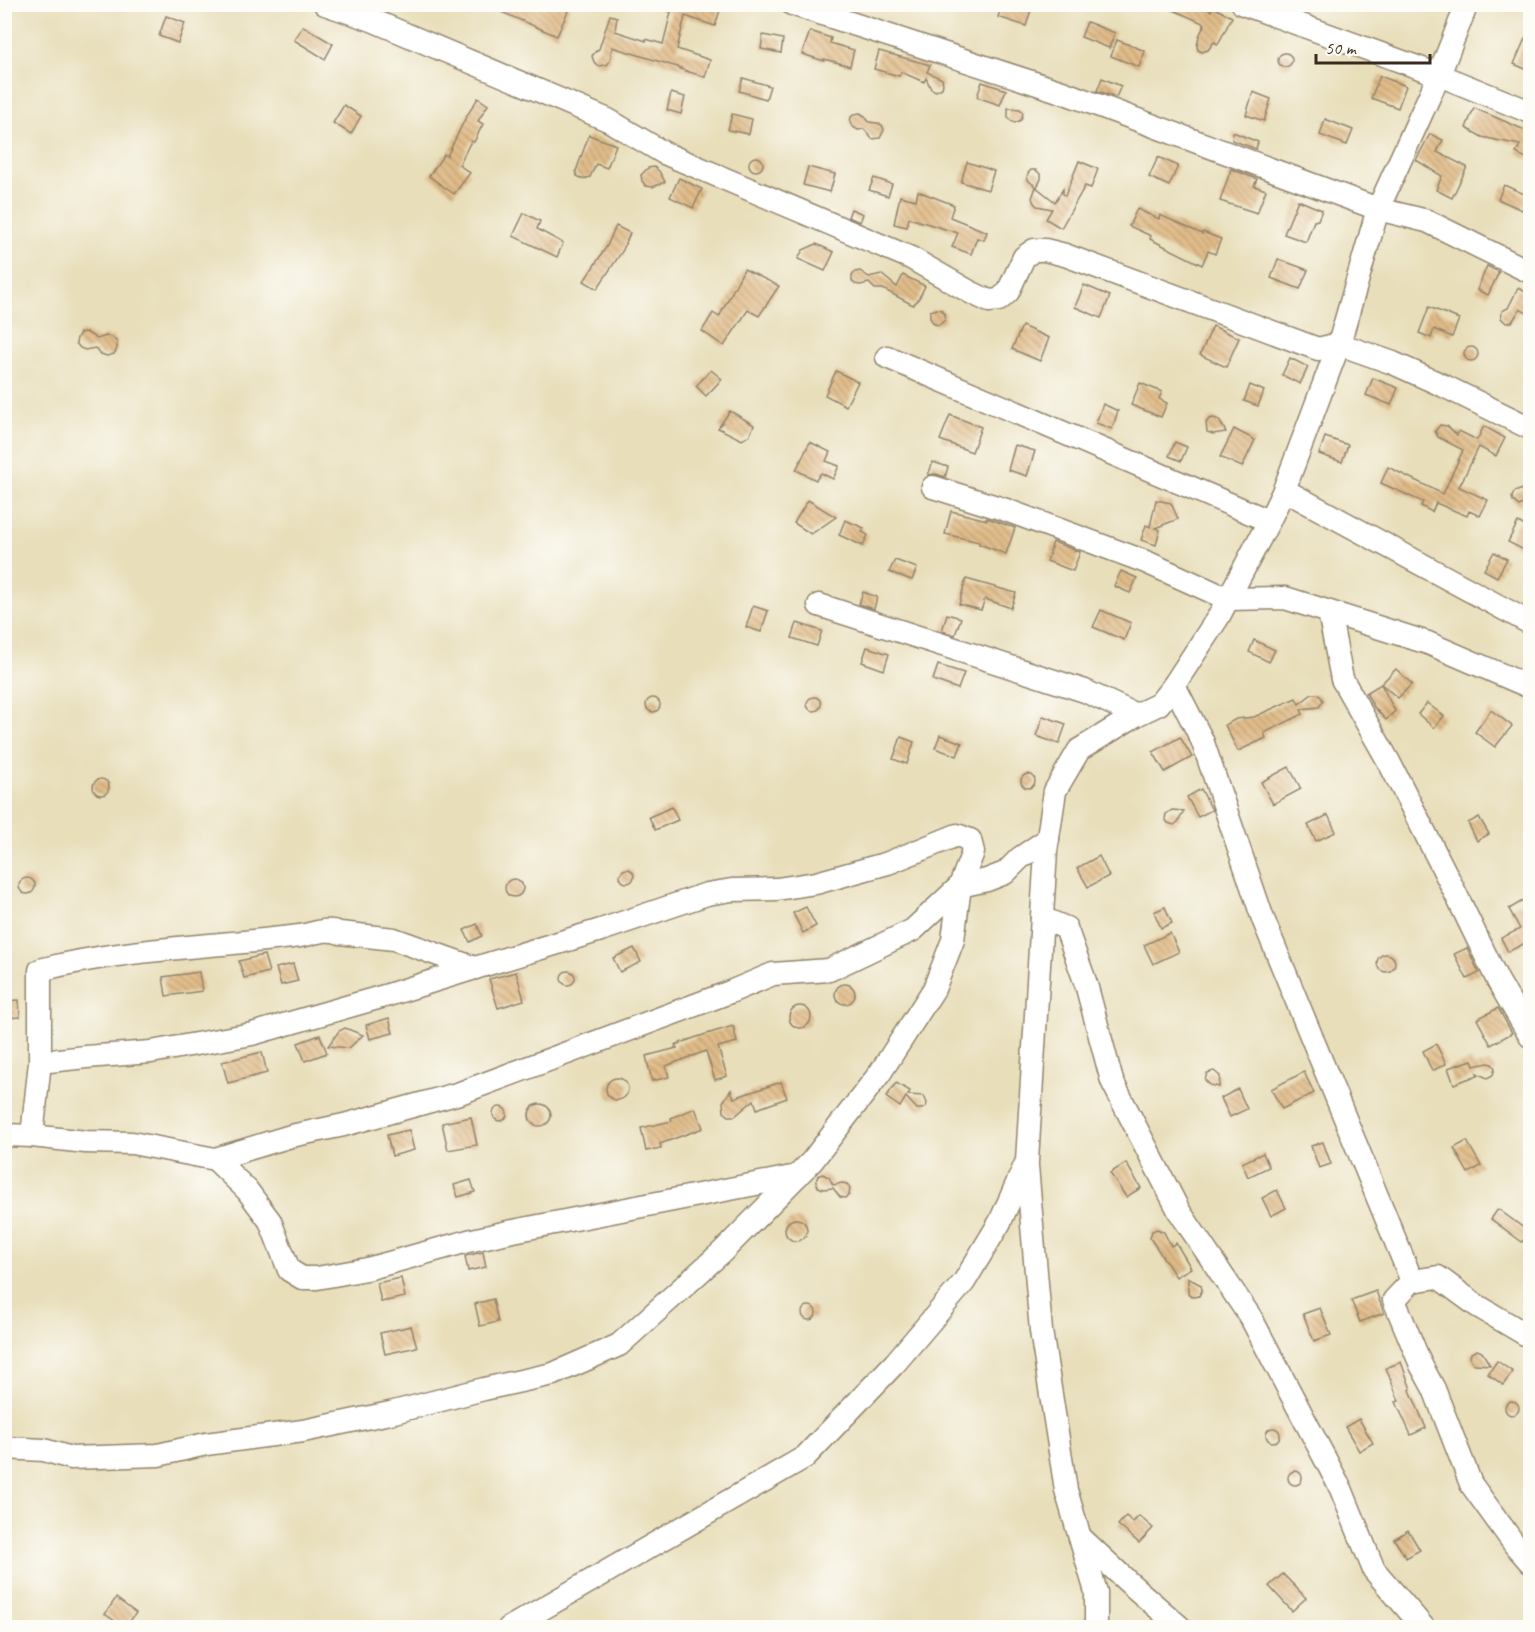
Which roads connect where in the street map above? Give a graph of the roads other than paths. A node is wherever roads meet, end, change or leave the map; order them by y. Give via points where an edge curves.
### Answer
1 (325, 4) edge
2 (792, 4) edge
3 (1243, 4) edge
4 (1467, 4) edge
5 (1439, 75) junction
6 (1530, 112) edge
7 (1378, 208) junction
8 (1530, 272) edge
9 (1339, 344) junction
10 (887, 357) dead end
11 (1530, 428) edge
12 (933, 487) dead end
13 (1284, 490) junction
14 (1269, 521) junction
15 (1228, 599) junction
16 (819, 604) dead end
17 (1329, 612) junction
18 (1530, 623) edge
19 (1174, 685) junction
20 (1530, 687) edge
21 (1136, 715) junction
22 (1048, 839) junction
23 (960, 886) junction
24 (1042, 918) junction
25 (475, 968) junction
26 (1530, 1036) edge
27 (40, 1062) junction
28 (4, 1135) edge
29 (32, 1136) junction
30 (215, 1159) junction
31 (1026, 1161) junction
32 (797, 1176) junction
33 (1412, 1281) junction
34 (1530, 1337) edge
35 (4, 1448) edge
36 (1080, 1537) junction
37 (1530, 1562) edge
38 (509, 1628) edge
39 (1096, 1628) edge
40 (1181, 1628) edge
41 (1424, 1628) edge

1 - 9 street via 372,20 608,120 664,153 912,258 989,301 999,300 1008,292 1024,257 1035,250 1045,250 1318,349
2 - 7 street via 1065,93
3 - 5 street
4 - 5 street
5 - 6 street
5 - 7 street
7 - 8 street via 1427,220
7 - 9 street
9 - 11 street via 1393,363
9 - 13 street
10 - 14 street
12 - 15 street via 1146,562
13 - 14 street
13 - 18 street
14 - 15 street
15 - 17 street via 1285,598
15 - 19 street
16 - 21 street via 1085,691
17 - 20 street via 1428,644
17 - 26 street via 1342,679
19 - 21 street via 1159,704
19 - 33 street via 1202,740 1263,919
21 - 22 street via 1079,750 1055,791
22 - 23 street via 1005,873
22 - 24 street
23 - 25 street via 973,852 970,840 957,835 888,863 816,883 707,894
23 - 30 street via 913,930 829,970 773,974 460,1092
23 - 32 street via 953,940 934,989 880,1073
24 - 31 street
24 - 41 street via 1066,928 1086,984 1112,1081 1179,1211 1251,1318 1341,1489 1374,1570
25 - 27 street via 252,1034 151,1052
25 - 27 street via 394,939 333,930 136,952 54,966 40,970
27 - 29 street
28 - 29 street
29 - 30 street via 132,1143
30 - 32 street via 247,1190 270,1221 289,1270 302,1278 367,1269 517,1230
31 - 36 street via 1041,1330 1066,1490
31 - 38 street via 1000,1222 964,1282 895,1364 805,1457
32 - 35 street via 723,1251 619,1345 553,1374 303,1431 206,1444 158,1455 71,1458 44,1450
33 - 34 street via 1438,1277
33 - 37 street via 1394,1300 1421,1365 1471,1484
36 - 39 street via 1096,1592
36 - 40 street

